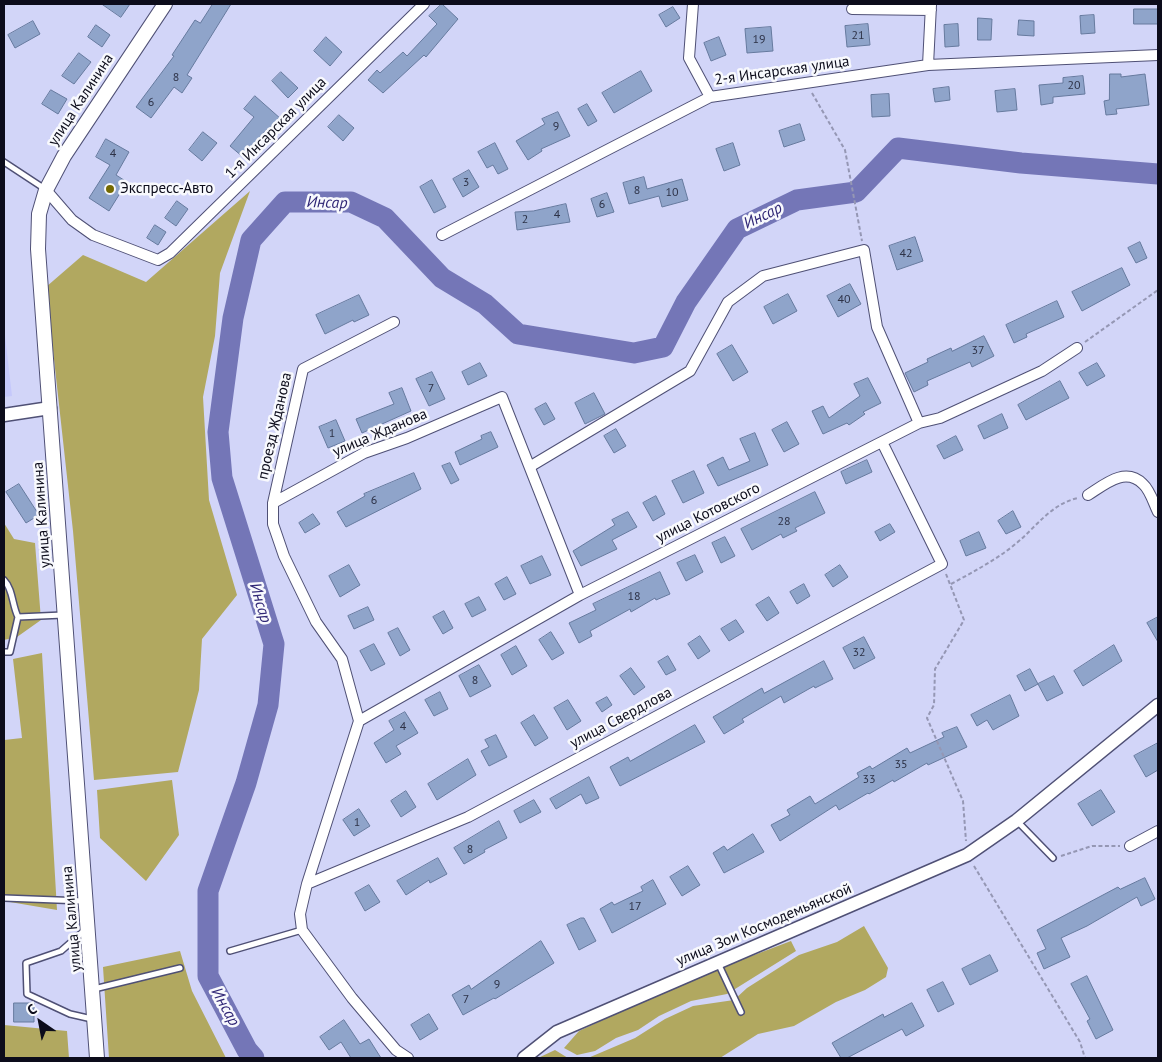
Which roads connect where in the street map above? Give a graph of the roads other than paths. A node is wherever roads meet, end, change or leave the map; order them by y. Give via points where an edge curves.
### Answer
1 (165, 4) edge
2 (424, 4) edge
3 (693, 4) edge
4 (931, 7) edge
5 (852, 9) dead end
6 (1158, 55) edge
7 (928, 65) junction
8 (710, 97) junction
9 (4, 162) edge
10 (46, 190) junction
11 (442, 236) dead end
12 (394, 322) dead end
13 (1077, 348) road end
14 (50, 408) junction
15 (4, 415) edge
16 (919, 423) junction
17 (882, 442) junction
18 (531, 466) junction
19 (1088, 496) road end
20 (273, 503) junction
21 (1158, 512) edge
22 (4, 580) edge
23 (580, 595) junction
24 (64, 615) junction
25 (18, 617) junction
26 (4, 652) edge
27 (1158, 705) edge
28 (359, 721) junction
29 (1016, 821) junction
30 (1158, 831) edge
31 (1130, 846) road end
32 (1053, 858) road end
33 (307, 884) junction
34 (4, 898) edge
35 (86, 901) junction
36 (89, 926) junction
37 (302, 930) junction
38 (230, 951) dead end
39 (718, 962) junction
40 (180, 968) dead end
41 (94, 989) junction
42 (741, 1012) dead end
43 (95, 1019) junction
44 (97, 1058) edge
45 (408, 1058) edge
46 (524, 1058) edge

1 - 10 main road, улица Калинина via 64,156
2 - 10 street, 1-я Инсарская улица via 170,253 158,260 93,235 72,220
3 - 8 street via 689,58
4 - 5 street
4 - 7 street
6 - 7 street, 2-я Инсарская улица
7 - 8 street, 2-я Инсарская улица
8 - 11 street, 2-я Инсарская улица
9 - 10 lane
10 - 14 main road, улица Калинина via 39,214 38,249
12 - 20 street, проезд Жданова via 303,369
13 - 16 street, улица Котовского via 1042,371 940,418
14 - 15 street
14 - 24 main road, улица Калинина
16 - 17 street, улица Котовского
16 - 18 street via 878,327 864,250 763,276 728,302 690,371
17 - 23 street, улица Котовского
17 - 33 street, улица Свердлова via 942,564 468,817
18 - 20 street, улица Жданова via 502,397 364,453
18 - 23 street
19 - 21 street via 1116,477 1128,477 1143,484
20 - 28 street via 273,524 284,556 316,622 342,659
22 - 25 lane via 9,585
23 - 28 street, улица Котовского
24 - 25 lane
24 - 35 main road, улица Калинина
25 - 26 lane via 10,652
27 - 29 street, улица Зои Космодемьянской
28 - 33 street
29 - 32 lane
29 - 39 street, улица Зои Космодемьянской via 967,855
30 - 31 street
33 - 37 street via 300,914
34 - 35 lane
35 - 36 main road, улица Калинина
36 - 41 main road, улица Калинина
36 - 43 lane via 61,951 26,963 27,994 70,1014
37 - 38 lane
37 - 45 street via 352,998 396,1050
39 - 42 lane
39 - 46 street, улица Зои Космодемьянской via 557,1032
40 - 41 lane
41 - 43 main road, улица Калинина
43 - 44 main road, улица Калинина

